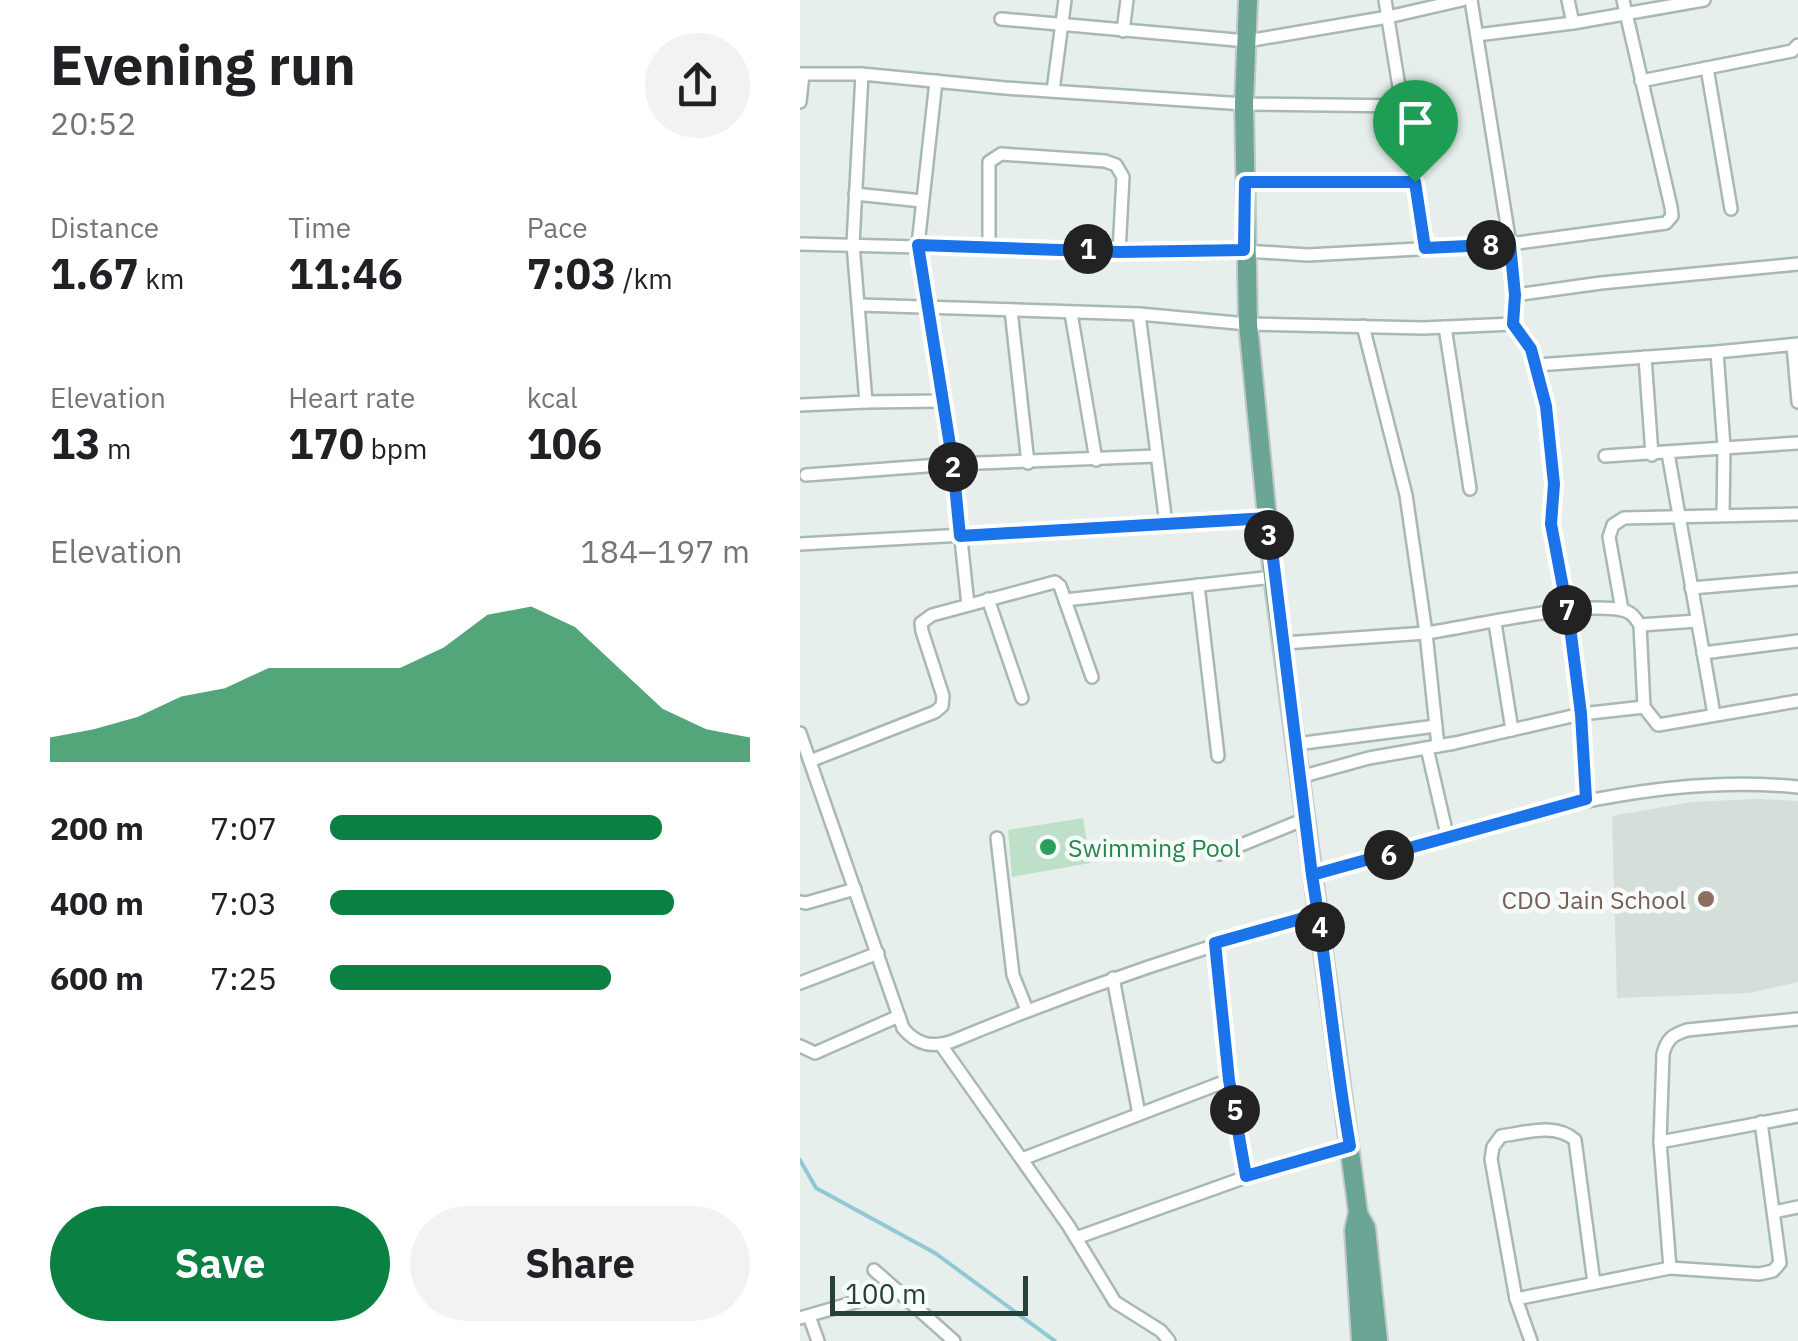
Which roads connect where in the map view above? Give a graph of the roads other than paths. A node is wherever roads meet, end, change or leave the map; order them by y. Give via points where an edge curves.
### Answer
1 (1065, 0) edge
2 (1128, 0) edge
3 (1248, 0) edge
4 (1385, 0) edge
5 (1462, 0) edge
6 (1471, 0) edge
7 (1568, 0) edge
8 (1623, 0) edge
9 (1704, 0) edge
10 (1626, 14) junction
11 (1388, 17) junction
12 (1000, 19) dead end
13 (1573, 24) junction
14 (1062, 26) junction
15 (1123, 31) junction
16 (1477, 35) junction
17 (1247, 41) junction
18 (1798, 45) edge
19 (1707, 68) junction
20 (801, 74) edge
21 (862, 74) junction
22 (936, 81) junction
23 (1640, 81) junction
24 (1052, 91) junction
25 (800, 102) edge
26 (1244, 104) junction
27 (1403, 106) junction
28 (1245, 182) junction
29 (1415, 182) junction
30 (856, 194) junction
31 (922, 201) junction
32 (1730, 209) dead end
33 (800, 244) edge
34 (853, 244) junction
35 (1510, 244) junction
36 (918, 245) junction
37 (989, 248) junction
38 (1425, 248) junction
39 (1244, 250) junction
40 (1119, 252) junction
41 (1798, 264) edge
42 (1515, 295) junction
43 (860, 304) junction
44 (926, 306) junction
45 (1011, 310) junction
46 (1071, 312) junction
47 (1139, 314) junction
48 (1248, 324) junction
49 (1513, 324) junction
50 (1363, 326) junction
51 (1445, 327) junction
52 (1795, 344) edge
53 (1717, 352) junction
54 (1645, 357) junction
55 (1537, 365) junction
56 (942, 401) junction
57 (866, 402) junction
58 (1798, 402) edge
59 (800, 405) edge
60 (1798, 444) edge
61 (1724, 447) junction
62 (1668, 453) junction
63 (1652, 455) junction
64 (1157, 456) junction
65 (1604, 456) dead end
66 (1096, 460) junction
67 (1028, 463) junction
68 (953, 464) junction
69 (806, 475) dead end
70 (1470, 489) dead end
71 (1798, 514) edge
72 (1723, 515) junction
73 (1680, 517) junction
74 (1268, 518) junction
75 (1166, 524) junction
76 (960, 536) junction
77 (800, 544) edge
78 (1273, 577) junction
79 (1798, 580) edge
80 (1198, 585) junction
81 (1691, 588) junction
82 (988, 599) junction
83 (1065, 600) junction
84 (968, 605) junction
85 (1622, 610) junction
86 (1567, 612) junction
87 (1697, 621) junction
88 (1495, 623) junction
89 (1640, 625) junction
90 (1426, 633) junction
91 (1798, 641) edge
92 (1284, 643) junction
93 (1703, 653) junction
94 (1092, 677) dead end
95 (1022, 698) dead end
96 (1798, 701) edge
97 (1644, 707) junction
98 (1581, 714) junction
99 (1714, 714) junction
100 (1436, 726) junction
101 (1512, 730) junction
102 (801, 741) edge
103 (1296, 744) junction
104 (1433, 747) junction
105 (1218, 756) dead end
106 (810, 761) junction
107 (1300, 777) junction
108 (1798, 787) edge
109 (1586, 799) junction
110 (1305, 819) junction
111 (997, 838) dead end
112 (1448, 839) junction
113 (1220, 854) dead end
114 (1312, 875) junction
115 (855, 889) junction
116 (800, 902) edge
117 (1318, 914) junction
118 (1215, 943) junction
119 (878, 954) junction
120 (1112, 978) junction
121 (800, 982) edge
122 (1028, 1010) junction
123 (899, 1016) junction
124 (1798, 1020) edge
125 (941, 1045) junction
126 (800, 1046) edge
127 (1229, 1080) junction
128 (1139, 1114) junction
129 (1798, 1116) edge
130 (1761, 1122) junction
131 (1660, 1142) junction
132 (1350, 1146) junction
133 (1022, 1159) junction
134 (1246, 1176) junction
135 (1798, 1207) edge
136 (1774, 1212) junction
137 (1076, 1238) junction
138 (1670, 1268) junction
139 (874, 1270) dead end
140 (1594, 1283) junction
141 (897, 1290) junction
142 (1516, 1298) junction
143 (804, 1317) edge
144 (1368, 1320) junction
145 (818, 1341) edge
146 (954, 1341) edge
147 (1169, 1341) edge
148 (1346, 1341) edge
149 (1361, 1341) edge
150 (1378, 1341) edge
151 (1392, 1341) edge
152 (1531, 1341) edge

1 - 14 street
2 - 15 street
3 - 17 main road
4 - 11 street
5 - 11 street
6 - 16 street
7 - 13 street
8 - 10 street
9 - 10 street
10 - 13 street
10 - 23 street
11 - 17 street
11 - 27 street
12 - 14 street
13 - 16 street
14 - 15 street
14 - 24 street
15 - 17 street
16 - 35 street
17 - 26 main road
18 - 19 street via 1792,52
19 - 23 street
19 - 32 street
20 - 21 street
20 - 25 street
21 - 22 street
21 - 30 street
22 - 24 street
22 - 31 street
23 - 35 street via 1670,220
24 - 26 street
26 - 27 street
26 - 28 main road
27 - 29 street
28 - 29 street
28 - 39 main road
29 - 38 street
30 - 31 street
30 - 34 street
31 - 36 street
33 - 34 street
34 - 36 street
34 - 43 street
35 - 38 street
35 - 42 street
36 - 37 street
36 - 44 street
37 - 40 street
37 - 40 street via 989,162 1001,154 1116,164 1124,176
38 - 39 street via 1308,255
39 - 40 street
39 - 48 main road
41 - 42 street
42 - 49 street
43 - 44 street
43 - 57 street
44 - 45 street
44 - 56 street
45 - 46 street
45 - 67 street
46 - 47 street
46 - 66 street
47 - 48 street
47 - 64 street
48 - 50 street
48 - 74 main road
49 - 51 street
49 - 55 street
50 - 51 street
50 - 90 street via 1406,496
51 - 70 street
52 - 53 street
52 - 58 street
53 - 54 street
53 - 61 street
54 - 55 street
54 - 63 street
55 - 86 street via 1554,484 1551,524
56 - 57 street
56 - 68 street
57 - 59 street
60 - 61 street
61 - 62 street
61 - 72 street
62 - 63 street
62 - 73 street
63 - 65 street
64 - 66 street
64 - 75 street
66 - 67 street
67 - 68 street
68 - 69 street
68 - 76 street
71 - 72 street
72 - 73 street
73 - 81 street
73 - 85 street via 1624,518 1613,525 1609,537
74 - 75 street
74 - 78 main road
75 - 76 street
76 - 77 street
76 - 84 street
78 - 80 street
78 - 92 main road
79 - 81 street
80 - 83 street
80 - 105 street
81 - 87 street
82 - 83 street via 1049,581 1060,586
82 - 84 street
82 - 95 street
83 - 94 street
84 - 106 street via 921,624 943,696 939,709
85 - 86 street
85 - 89 street
86 - 88 street
86 - 98 street
87 - 89 street
87 - 93 street
88 - 90 street
88 - 101 street
89 - 97 street
90 - 92 street
90 - 100 street
91 - 93 street
92 - 103 main road
93 - 99 street
96 - 99 street
97 - 98 street
97 - 99 street via 1663,726
98 - 101 street
98 - 109 street
100 - 103 street
100 - 104 street
101 - 104 street
102 - 106 street
103 - 107 main road
104 - 107 street
104 - 112 street
106 - 115 street
107 - 110 main road
108 - 109 street via 1740,783
109 - 112 street
110 - 113 street
110 - 114 main road
111 - 122 street via 1013,975
112 - 114 street
114 - 117 main road
115 - 116 street
115 - 119 street
117 - 118 street
117 - 132 main road
118 - 120 street
118 - 127 street
119 - 121 street
119 - 123 street
120 - 122 street
120 - 128 street
122 - 125 street
123 - 125 street via 912,1038
123 - 126 street via 815,1053
124 - 131 street via 1673,1035 1663,1054
125 - 133 street
127 - 128 street
127 - 134 street
128 - 133 street
129 - 130 street
130 - 131 street
130 - 136 street
131 - 138 street
132 - 134 street
132 - 144 main road
133 - 137 street
134 - 137 street
135 - 136 street
136 - 138 street via 1780,1263 1773,1271
137 - 147 street via 1115,1302
138 - 140 street
139 - 141 street
140 - 142 street
140 - 142 street via 1575,1140 1554,1129 1501,1136 1491,1160
141 - 143 street
141 - 146 street
142 - 152 street
143 - 145 street
144 - 148 main road
144 - 149 main road
144 - 150 main road
144 - 151 main road

